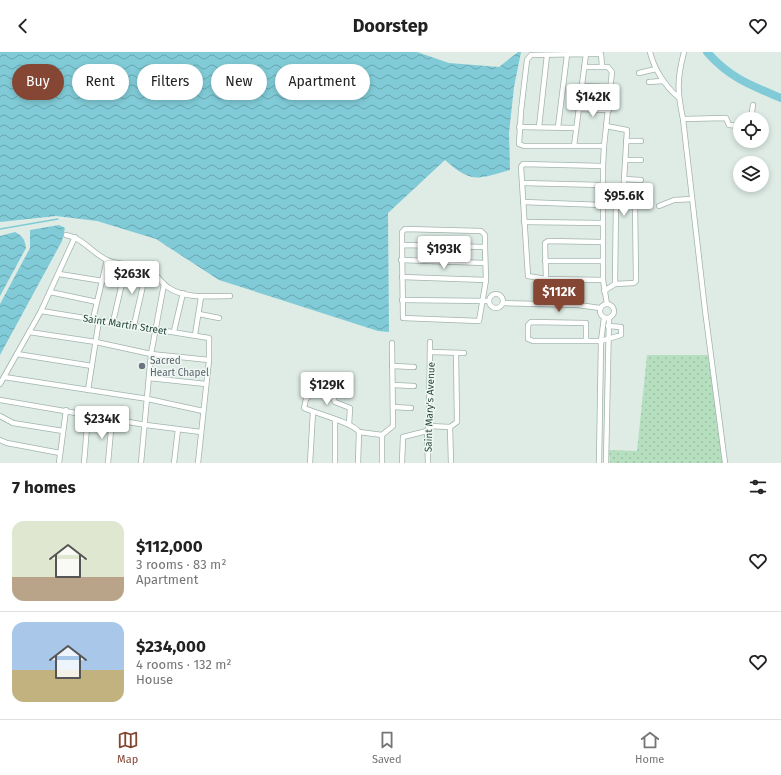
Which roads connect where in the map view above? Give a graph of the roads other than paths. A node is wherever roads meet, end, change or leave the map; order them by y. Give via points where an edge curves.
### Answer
1 (650, 52) edge
2 (684, 52) edge
3 (586, 54) junction
4 (547, 55) junction
5 (567, 55) junction
6 (602, 66) junction
7 (584, 67) junction
8 (656, 69) junction
9 (639, 73) dead end
10 (664, 81) junction
11 (649, 82) dead end
12 (583, 86) junction
13 (611, 87) junction
14 (678, 97) junction
15 (753, 105) dead end
16 (579, 109) junction
17 (609, 110) junction
18 (752, 112) edge
19 (683, 119) junction
20 (733, 125) edge
21 (606, 126) junction
22 (519, 127) junction
23 (539, 127) junction
24 (558, 127) junction
25 (576, 128) junction
26 (626, 141) junction
27 (641, 141) dead end
28 (574, 146) junction
29 (604, 146) junction
30 (625, 160) junction
31 (641, 160) dead end
32 (603, 166) junction
33 (624, 179) junction
34 (641, 180) dead end
35 (522, 183) junction
36 (602, 185) junction
37 (623, 197) junction
38 (692, 199) junction
39 (523, 202) junction
40 (602, 205) junction
41 (659, 206) dead end
42 (524, 222) junction
43 (602, 224) junction
44 (66, 235) dead end
45 (75, 237) junction
46 (602, 242) junction
47 (402, 245) junction
48 (485, 247) junction
49 (107, 260) junction
50 (401, 260) junction
51 (545, 260) junction
52 (602, 261) junction
53 (485, 263) junction
54 (126, 266) junction
55 (147, 268) junction
56 (59, 274) junction
57 (402, 276) junction
58 (546, 279) junction
59 (486, 280) junction
60 (603, 280) junction
61 (103, 281) junction
62 (164, 284) junction
63 (615, 284) junction
64 (604, 290) junction
65 (50, 292) junction
66 (183, 293) junction
67 (230, 296) dead end
68 (201, 297) junction
69 (402, 300) junction
70 (482, 301) junction
71 (98, 302) junction
72 (489, 302) junction
73 (503, 303) junction
74 (607, 304) junction
75 (600, 308) junction
76 (41, 311) junction
77 (199, 314) junction
78 (219, 318) dead end
79 (606, 318) junction
80 (93, 319) junction
81 (99, 320) junction
82 (113, 322) junction
83 (134, 325) junction
84 (608, 326) junction
85 (155, 328) junction
86 (174, 331) junction
87 (29, 332) junction
88 (195, 335) junction
89 (608, 338) junction
90 (601, 340) junction
91 (96, 342) junction
92 (430, 342) dead end
93 (586, 342) junction
94 (392, 343) dead end
95 (431, 352) junction
96 (456, 353) junction
97 (464, 353) dead end
98 (17, 354) junction
99 (152, 354) junction
100 (209, 360) junction
101 (92, 366) junction
102 (392, 366) junction
103 (414, 367) dead end
104 (4, 377) junction
105 (149, 378) junction
106 (0, 384) edge
107 (206, 384) junction
108 (393, 385) junction
109 (414, 386) dead end
110 (88, 390) junction
111 (148, 399) junction
112 (0, 400) edge
113 (393, 407) junction
114 (411, 408) dead end
115 (66, 410) junction
116 (203, 411) junction
117 (313, 412) junction
118 (88, 414) junction
119 (0, 416) edge
120 (112, 419) junction
121 (335, 420) junction
122 (146, 425) junction
123 (349, 425) junction
124 (430, 426) junction
125 (450, 427) junction
126 (600, 427) junction
127 (606, 427) junction
128 (178, 429) junction
129 (63, 431) junction
130 (427, 431) junction
131 (201, 432) junction
132 (359, 432) junction
133 (382, 435) junction
134 (0, 440) edge
135 (60, 453) junction
136 (59, 463) edge
137 (84, 463) edge
138 (108, 463) edge
139 (142, 463) edge
140 (174, 463) edge
141 (198, 463) edge
142 (310, 463) edge
143 (335, 463) edge
144 (358, 463) edge
145 (382, 463) edge
146 (402, 463) edge
147 (428, 463) edge
148 (451, 463) edge
149 (599, 463) edge
150 (606, 463) edge
151 (725, 463) edge

1 - 8 street
2 - 14 street via 680,65
3 - 5 street
3 - 6 street via 601,54
3 - 7 street
4 - 5 street
4 - 22 street via 531,55 527,60
4 - 23 street
5 - 24 street
6 - 7 street
6 - 13 street via 611,68
7 - 12 street
8 - 9 street
8 - 10 street
10 - 11 street
10 - 14 street
12 - 13 street
12 - 16 street
13 - 17 street
14 - 19 street
15 - 18 street
16 - 17 street
16 - 25 street
17 - 21 street
19 - 20 street via 726,118 729,125
19 - 38 street
21 - 26 street via 626,130
21 - 29 street
22 - 23 street
22 - 28 street via 521,145
23 - 24 street
24 - 25 street
25 - 28 street
26 - 27 street
26 - 30 street
28 - 29 street
29 - 32 street
30 - 31 street
30 - 33 street
32 - 35 street via 523,164
32 - 36 street
33 - 34 street
33 - 37 street
35 - 36 street
35 - 39 street
36 - 40 street
37 - 63 street via 616,202
37 - 63 street via 633,198 635,201 636,278 634,284
38 - 41 street via 674,200
38 - 151 street
39 - 40 street
39 - 42 street
40 - 43 street
42 - 43 street
42 - 58 street via 528,276
43 - 46 street
44 - 45 street
45 - 49 street
45 - 56 street
46 - 51 street via 548,241 544,248
46 - 52 street
47 - 48 street
47 - 48 street via 403,230 420,229 481,231 485,235
47 - 50 street
48 - 53 street
49 - 54 street
49 - 61 street
50 - 53 street
50 - 57 street
51 - 52 street
51 - 58 street
52 - 60 street
53 - 59 street
54 - 55 street
54 - 82 street
55 - 62 street
55 - 83 street
56 - 61 street
56 - 65 street
57 - 59 street
57 - 69 street
58 - 60 street
59 - 70 street
60 - 64 street
61 - 71 street
62 - 66 street
62 - 85 street
63 - 64 street
64 - 74 street
65 - 71 street
65 - 76 street
66 - 68 street
66 - 86 street
67 - 68 street
68 - 77 street
69 - 70 street
69 - 70 street via 404,319 476,322 480,320
70 - 72 street
71 - 80 street
72 - 73 street via 495,308 501,307
72 - 73 street via 492,295 497,294 501,296
73 - 75 street
74 - 75 street
74 - 79 street via 614,309 613,314
75 - 79 street via 600,314
76 - 80 street, Saint Martin Street
76 - 87 street
77 - 78 street
77 - 88 street
79 - 84 street
79 - 90 street
80 - 81 street, Saint Martin Street
81 - 82 street, Saint Martin Street
81 - 91 street
82 - 83 street, Saint Martin Street
83 - 85 street, Saint Martin Street
84 - 89 street
84 - 89 street via 621,327 622,330 619,337
85 - 86 street, Saint Martin Street
85 - 99 street
86 - 88 street, Saint Martin Street
87 - 91 street
87 - 98 street
88 - 100 street, Saint Martin Street via 210,339
89 - 90 street
89 - 127 street
90 - 93 street
90 - 126 street
91 - 99 street
91 - 101 street
92 - 95 street, Saint Mary's Avenue
93 - 93 street via 530,341 528,325 531,322 586,323
94 - 102 street
95 - 96 street
95 - 124 street, Saint Mary's Avenue
96 - 97 street
96 - 125 street via 457,422
98 - 101 street
98 - 104 street
99 - 100 street
99 - 105 street
100 - 107 street
101 - 110 street
102 - 103 street
102 - 108 street
104 - 106 street
104 - 110 street
105 - 107 street
105 - 111 street
107 - 116 street
108 - 109 street
108 - 113 street
110 - 111 street
111 - 116 street
111 - 122 street
112 - 115 street
113 - 114 street
113 - 133 street via 393,426
115 - 118 street
115 - 129 street
116 - 131 street
117 - 121 street
117 - 123 street via 304,408 304,404 310,394 325,383 335,402 350,408
117 - 142 street
118 - 120 street
118 - 137 street
119 - 129 street via 13,423
120 - 122 street
120 - 138 street
121 - 123 street
121 - 143 street
122 - 128 street
122 - 139 street
123 - 132 street
124 - 125 street
124 - 130 street, Saint Mary's Avenue
125 - 148 street
126 - 127 street
126 - 149 street
127 - 150 street
128 - 131 street
128 - 140 street
129 - 135 street
130 - 146 street via 403,437
130 - 147 street, Saint Mary's Avenue
131 - 141 street
132 - 133 street
132 - 144 street
133 - 145 street
134 - 135 street via 7,444
135 - 136 street

